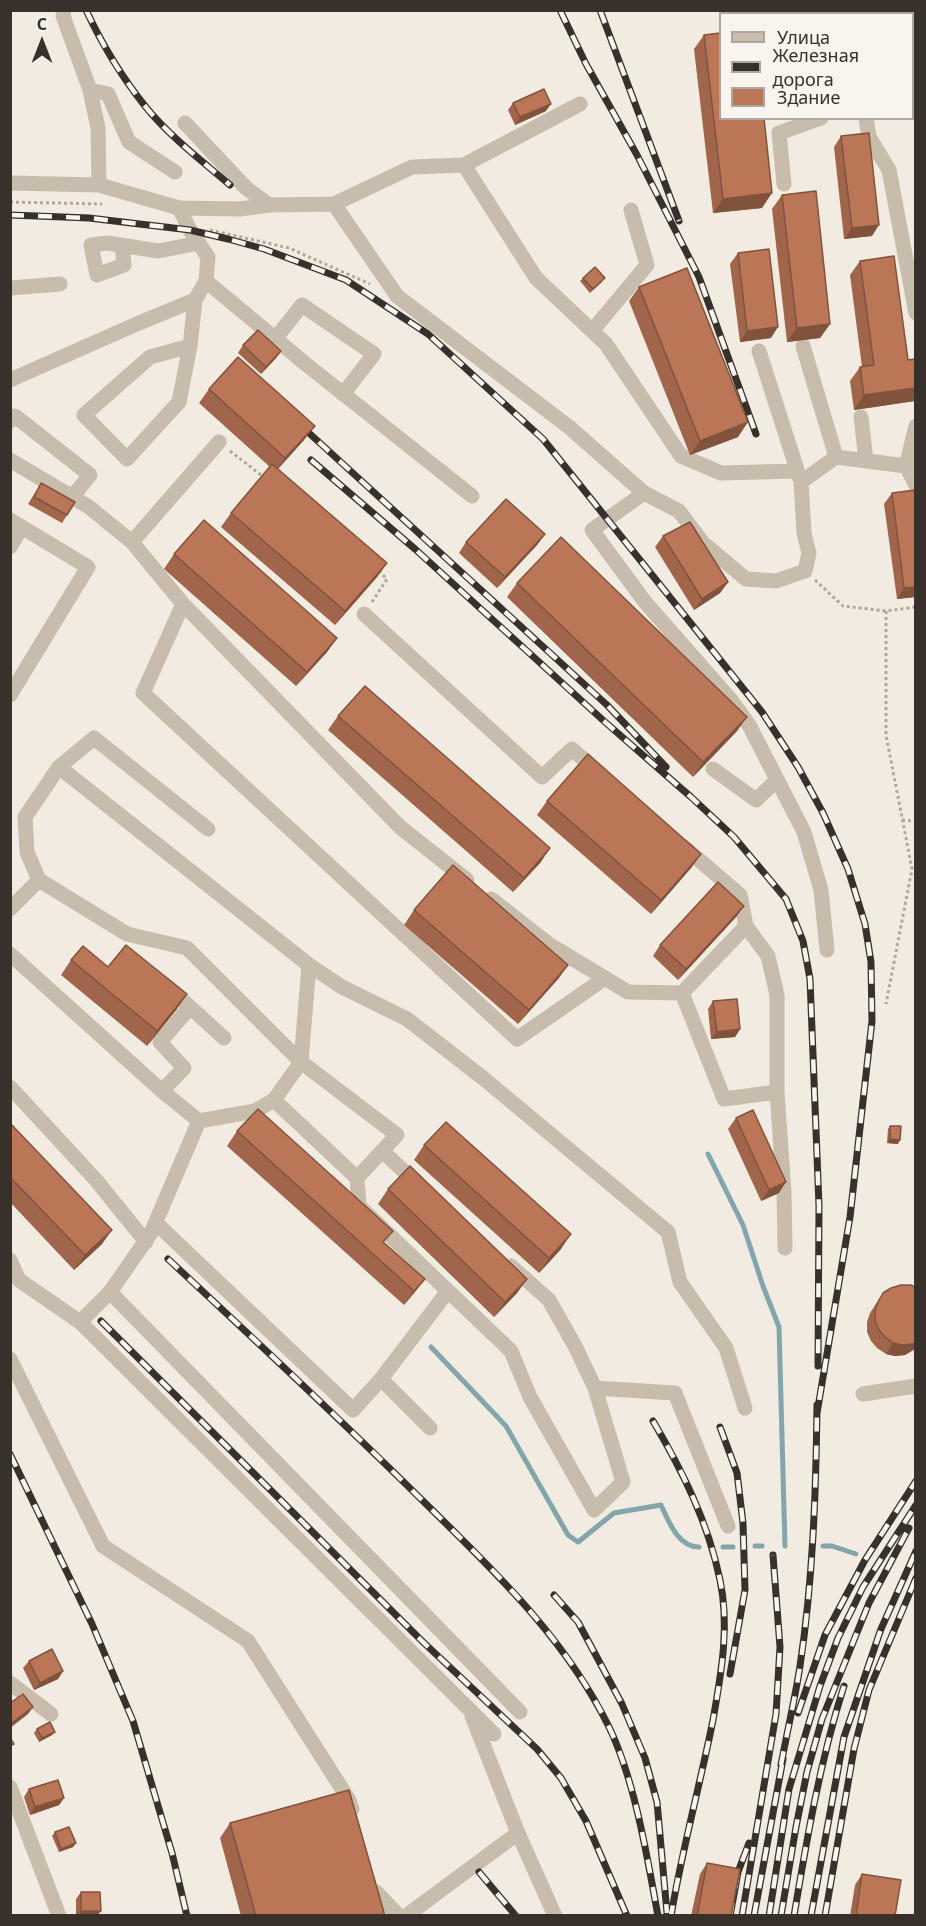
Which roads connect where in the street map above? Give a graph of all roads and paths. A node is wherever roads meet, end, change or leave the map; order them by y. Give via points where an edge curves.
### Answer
1 (64, 10) edge
2 (90, 90) junction
3 (580, 104) dead end
4 (815, 120) edge
5 (866, 120) edge
6 (185, 123) dead end
7 (464, 165) junction
8 (176, 172) dead end
9 (10, 183) edge
10 (784, 184) dead end
11 (99, 185) junction
12 (269, 204) junction
13 (334, 204) junction
14 (179, 208) junction
15 (631, 210) dead end
16 (199, 243) junction
17 (122, 245) dead end
18 (206, 281) junction
19 (60, 284) dead end
20 (10, 288) edge
21 (195, 300) junction
22 (915, 313) edge
23 (592, 331) junction
24 (275, 339) junction
25 (190, 346) junction
26 (803, 346) dead end
27 (759, 351) dead end
28 (10, 380) edge
29 (343, 394) junction
30 (861, 417) dead end
31 (10, 421) edge
32 (915, 426) edge
33 (219, 442) joint
34 (836, 457) junction
35 (10, 460) edge
36 (866, 461) junction
37 (906, 466) junction
38 (799, 477) junction
39 (266, 479) edge
40 (915, 485) edge
41 (644, 493) junction
42 (472, 496) dead end
43 (72, 497) junction
44 (16, 523) edge
45 (132, 542) junction
46 (10, 547) edge
47 (377, 569) edge
48 (804, 571) junction
49 (183, 604) junction
50 (915, 607) edge
51 (886, 611) junction
52 (364, 614) joint
53 (10, 695) edge
54 (59, 767) junction
55 (713, 769) edge
56 (608, 780) edge
57 (777, 780) junction
58 (902, 820) junction
59 (915, 821) edge
60 (208, 829) dead end
61 (669, 834) edge
62 (39, 880) junction
63 (10, 909) edge
64 (746, 926) junction
65 (828, 950) dead end
66 (10, 954) edge
67 (309, 965) junction
68 (157, 976) edge
69 (605, 978) junction
70 (682, 993) junction
71 (886, 1004) dead end
72 (190, 1007) junction
73 (224, 1038) dead end
74 (301, 1062) junction
75 (10, 1088) edge
76 (162, 1091) junction
77 (777, 1092) junction
78 (274, 1100) junction
79 (199, 1121) junction
80 (381, 1151) junction
81 (357, 1178) junction
82 (434, 1198) edge
83 (156, 1224) junction
84 (146, 1242) junction
85 (785, 1248) dead end
86 (496, 1253) edge
87 (10, 1260) edge
88 (448, 1291) junction
89 (110, 1292) junction
90 (80, 1322) junction
91 (10, 1359) edge
92 (381, 1379) junction
93 (915, 1386) edge
94 (595, 1388) junction
95 (863, 1394) dead end
96 (745, 1408) dead end
97 (430, 1428) dead end
98 (728, 1526) dead end
99 (10, 1683) edge
100 (469, 1710) junction
101 (520, 1712) dead end
102 (51, 1714) dead end
103 (494, 1734) dead end
104 (10, 1787) edge
105 (356, 1823) edge
106 (518, 1833) junction
107 (59, 1916) edge
108 (383, 1916) edge
109 (399, 1916) edge
110 (406, 1916) edge
111 (555, 1916) edge

1 - 2 street
2 - 8 street via 108,94 129,142
2 - 11 street via 98,128
3 - 7 street
4 - 10 street via 779,133
5 - 22 street via 869,137 889,170
6 - 12 street via 246,188
7 - 13 street via 412,167
7 - 23 street via 536,278
9 - 11 street
11 - 14 street
12 - 13 street
12 - 14 street via 240,209
13 - 41 street via 397,296 569,427
14 - 16 street
15 - 23 street via 647,265
16 - 17 street via 158,251
16 - 18 street via 208,257
18 - 21 street
18 - 24 street
19 - 20 street
21 - 25 street
21 - 28 street
23 - 38 street via 606,344 681,456 722,473
24 - 29 street
24 - 29 street via 302,305 374,354
25 - 25 street via 179,402 127,459 84,415 150,357
26 - 34 street
27 - 38 street
29 - 42 street
30 - 36 street
31 - 43 street via 15,416 90,475
32 - 37 street
33 - 39 path
33 - 45 street
34 - 36 street
34 - 38 street
35 - 43 street
36 - 37 street
37 - 40 street
38 - 48 street via 809,553
41 - 48 street via 679,511 703,543 746,579 776,581
41 - 57 street via 592,530 645,602 731,700 749,725
43 - 45 street
44 - 46 street
44 - 53 street via 87,567
45 - 49 street
47 - 52 path via 387,579
48 - 51 path via 843,606
49 - 69 street via 400,827 550,945
49 - 69 street via 143,693 517,1039
50 - 51 path
51 - 58 path via 886,735
52 - 56 street via 542,777 572,749
54 - 60 street via 94,738
54 - 62 street via 25,817 27,852
54 - 67 street
55 - 57 street via 756,800
57 - 65 street via 804,832 821,890
58 - 59 path
58 - 71 path via 912,869
61 - 64 street via 740,895
62 - 63 street
62 - 74 street via 127,934 187,948
64 - 70 street
64 - 77 street via 768,956 777,995
66 - 76 street
67 - 74 street
67 - 96 street via 342,987 407,1019 668,1232 680,1282 726,1348
68 - 72 street
69 - 70 street via 628,992
70 - 77 street via 724,1099
72 - 73 street
72 - 76 street via 159,1042 184,1068
74 - 78 street
74 - 80 street via 396,1135
75 - 84 street via 96,1180
76 - 79 street
77 - 85 street
78 - 79 street via 255,1111
78 - 81 street
79 - 83 street
80 - 81 street
80 - 82 street
81 - 88 street via 359,1206
83 - 84 street
83 - 92 street via 352,1410
84 - 89 street
86 - 94 street via 549,1300
87 - 90 street via 19,1280
88 - 92 street
88 - 94 street via 511,1351 530,1397 594,1510 623,1482
89 - 90 street
89 - 101 street
90 - 100 street
91 - 105 street via 103,1546 248,1641 350,1800
92 - 97 street
93 - 95 street
94 - 98 street via 675,1393
99 - 102 street
100 - 103 street
100 - 106 street
104 - 107 street
106 - 110 street
106 - 111 street
108 - 109 street via 375,1886

